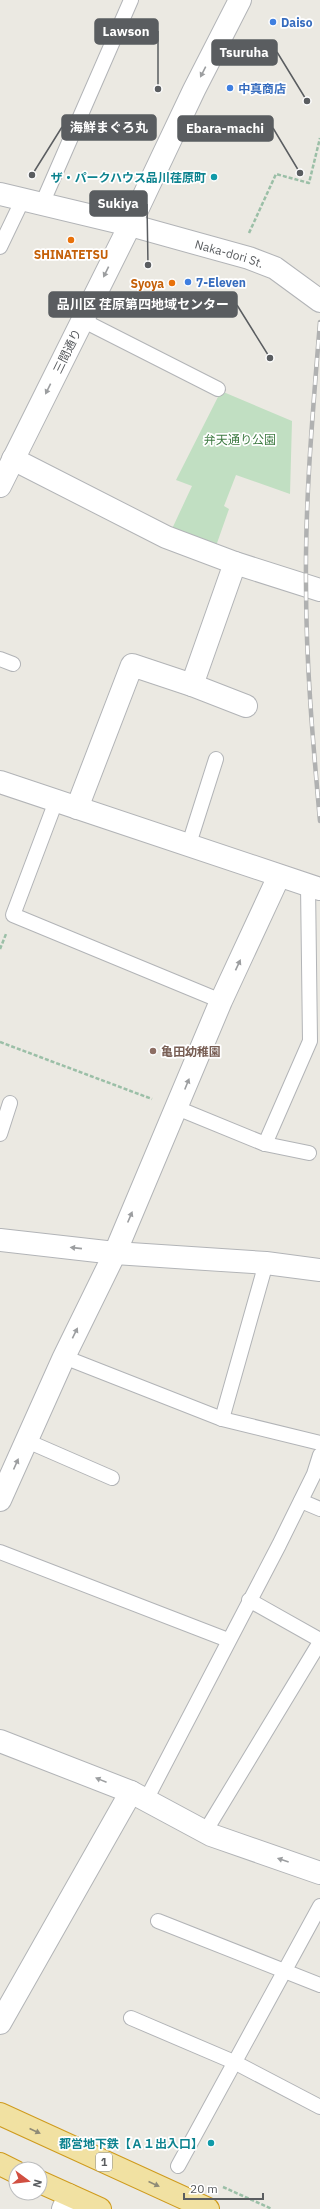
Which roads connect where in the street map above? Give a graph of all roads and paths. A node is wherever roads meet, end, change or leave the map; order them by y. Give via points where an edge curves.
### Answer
1 (131, 0) edge
2 (240, 0) edge
3 (320, 138) edge
4 (0, 194) edge
5 (33, 202) junction
6 (130, 225) junction
7 (0, 247) edge
8 (239, 256) junction
9 (320, 301) edge
10 (82, 320) junction
11 (218, 389) dead end
12 (13, 459) junction
13 (0, 486) edge
14 (235, 563) junction
15 (320, 590) edge
16 (0, 659) edge
17 (14, 664) dead end
18 (192, 685) junction
19 (246, 706) dead end
20 (216, 759) dead end
21 (0, 782) edge
22 (56, 801) junction
23 (77, 808) junction
24 (189, 844) junction
25 (279, 876) junction
26 (314, 887) edge
27 (221, 1001) junction
28 (0, 1042) edge
29 (10, 1104) dead end
30 (177, 1108) junction
31 (0, 1134) edge
32 (265, 1144) junction
33 (309, 1153) dead end
34 (0, 1240) edge
35 (115, 1252) junction
36 (266, 1263) junction
37 (320, 1270) edge
38 (64, 1357) junction
39 (222, 1419) junction
40 (27, 1441) junction
41 (320, 1443) edge
42 (320, 1455) edge
43 (112, 1478) dead end
44 (0, 1500) edge
45 (301, 1501) junction
46 (320, 1509) edge
47 (0, 1552) edge
48 (249, 1600) junction
49 (228, 1640) junction
50 (320, 1641) edge
51 (0, 1740) edge
52 (138, 1796) junction
53 (205, 1832) junction
54 (320, 1873) edge
55 (320, 1906) edge
56 (158, 1921) dead end
57 (285, 1972) junction
58 (320, 1985) edge
59 (131, 2018) dead end
60 (0, 2023) edge
61 (234, 2062) junction
62 (320, 2107) edge
63 (0, 2114) edge
64 (178, 2166) dead end
65 (221, 2186) dead end
66 (48, 2188) edge
67 (66, 2202) edge
68 (100, 2209) edge
69 (208, 2209) edge
70 (272, 2209) edge

1 - 5 lane
2 -> 6 street, 三間通り
3 - 8 path via 309,183 276,174
4 - 5 street, Naka-dori St.
5 - 6 street, Naka-dori St.
5 - 7 lane
6 - 8 street, Naka-dori St.
6 -> 10 street, 三間通り
8 - 9 street, Naka-dori St. via 275,268
10 - 11 lane
10 -> 12 street, 三間通り
12 - 13 street, 三間通り
12 - 14 street via 166,537
14 - 15 street
14 - 18 street
16 - 17 lane
18 - 19 street
18 - 23 street via 132,665
20 - 24 lane
21 - 22 street
22 - 23 street
22 - 27 lane via 13,915
23 - 24 street
24 - 25 street
25 - 26 street
27 -> 25 street
26 - 32 lane via 310,1041
30 -> 27 street
28 - 30 path
29 - 31 lane
30 - 32 lane
35 -> 30 street
32 - 33 lane
35 -> 34 street
35 - 36 street
38 -> 35 street
36 - 37 street
36 - 39 lane
38 - 39 lane
38 - 40 street
39 - 41 lane
40 - 43 lane
44 -> 40 street
42 - 45 lane
45 - 46 lane
45 - 48 lane
47 - 49 lane
48 - 49 lane
48 - 50 lane
49 - 52 lane
50 - 53 lane
52 -> 51 street
52 - 53 street
52 - 60 street
54 -> 53 street
55 - 57 lane
56 - 57 lane
57 - 58 lane
57 - 61 lane
59 - 61 lane
61 - 62 lane
61 - 64 lane
63 -> 69 highway, 1
65 - 70 path
66 - 67 highway
67 - 68 highway

